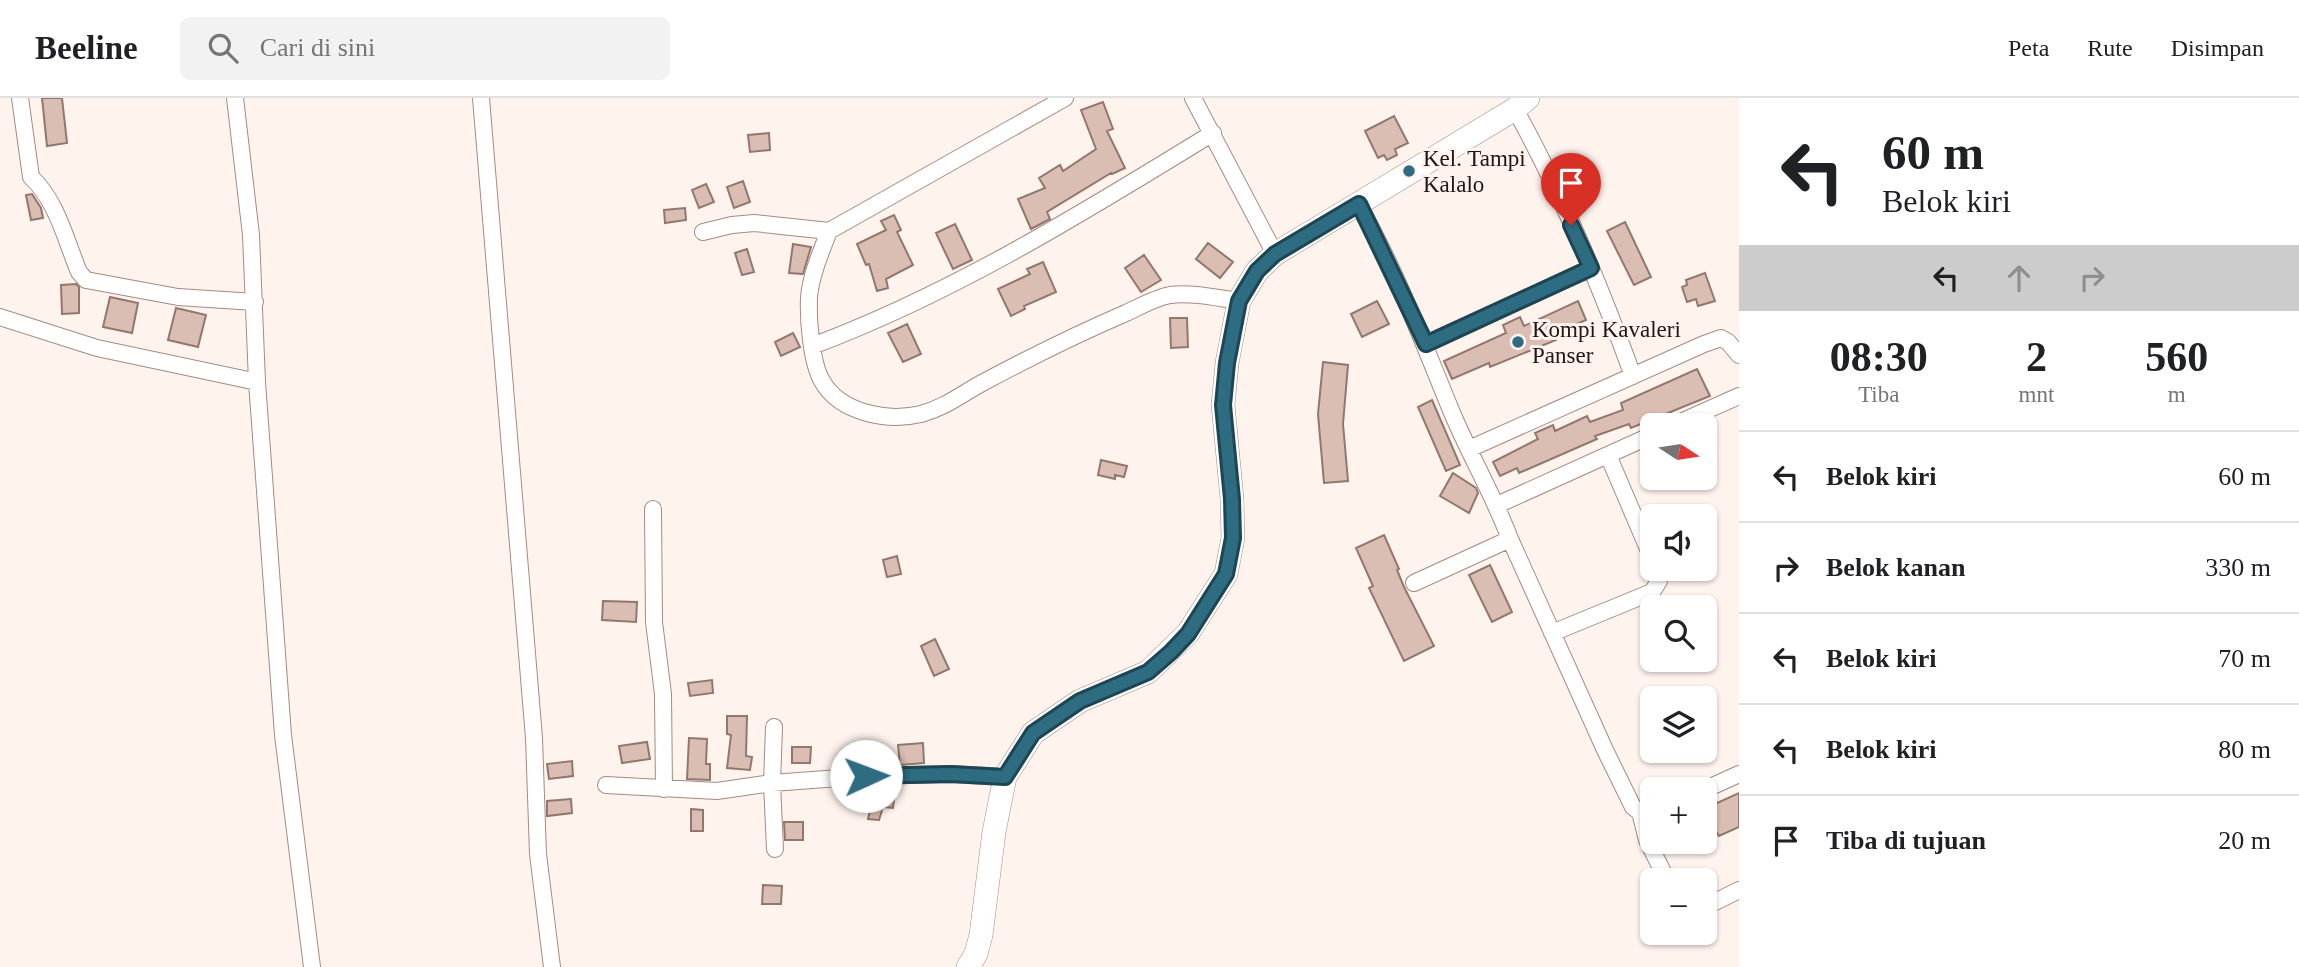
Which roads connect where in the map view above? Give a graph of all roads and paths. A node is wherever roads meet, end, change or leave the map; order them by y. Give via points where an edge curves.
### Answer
1 (20, 98) edge
2 (235, 98) edge
3 (481, 98) edge
4 (1065, 98) edge
5 (1193, 98) edge
6 (1521, 103) edge
7 (1213, 133) junction
8 (1359, 204) junction
9 (829, 231) junction
10 (703, 232) dead end
11 (1275, 254) junction
12 (1591, 268) junction
13 (1239, 301) junction
14 (255, 302) junction
15 (0, 317) edge
16 (1426, 344) junction
17 (812, 346) junction
18 (1739, 355) edge
19 (1633, 376) junction
20 (257, 382) junction
21 (1739, 396) edge
22 (1701, 413) edge
23 (1640, 440) edge
24 (1469, 449) junction
25 (1608, 455) junction
26 (1497, 505) junction
27 (653, 509) dead end
28 (1640, 530) edge
29 (1510, 539) junction
30 (1660, 581) edge
31 (1413, 583) dead end
32 (1552, 633) junction
33 (774, 727) dead end
34 (1739, 774) edge
35 (1005, 777) junction
36 (772, 783) junction
37 (1717, 784) edge
38 (606, 785) dead end
39 (664, 789) junction
40 (1640, 810) edge
41 (775, 849) dead end
42 (1739, 890) edge
43 (1717, 901) edge
44 (312, 967) edge
45 (552, 967) edge
46 (968, 967) edge

1 - 14 street via 31,177 48,200 86,280 178,297
2 - 14 street
3 - 45 street via 534,738 538,854
4 - 9 street
5 - 7 street
6 - 8 highway
6 - 12 street
7 - 11 street
7 - 17 street via 1075,218 920,302
8 - 11 highway
8 - 16 street
9 - 10 street via 754,223
9 - 17 street via 810,298
11 - 13 highway via 1257,271
12 - 16 street
12 - 19 street
13 - 17 street via 1170,295 1027,360 948,405 899,417 867,413 842,403 819,376
13 - 35 highway via 1223,405 1233,538 1226,574 1188,634 1171,652 1148,672 1080,701 1033,733
14 - 20 street
15 - 20 street via 97,348
16 - 24 street
18 - 19 street via 1721,338
19 - 24 street
20 - 44 street via 283,735
21 - 22 street
23 - 25 street
24 - 26 street
25 - 26 street
25 - 28 street
26 - 29 street
27 - 39 street
29 - 31 street
29 - 32 street
30 - 32 street via 1652,592
32 - 40 street via 1633,807
33 - 36 street
34 - 37 street
35 - 36 street via 911,774
35 - 46 highway via 993,832 981,935
36 - 39 street via 718,791
36 - 41 street
38 - 39 street
42 - 43 street

